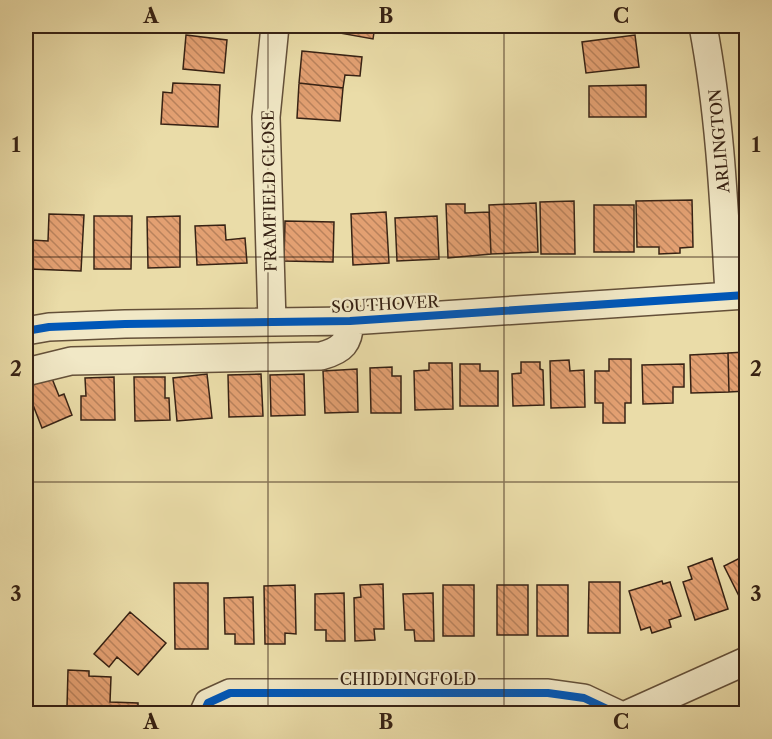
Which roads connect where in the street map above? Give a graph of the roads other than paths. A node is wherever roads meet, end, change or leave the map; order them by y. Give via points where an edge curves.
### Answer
1 (275, 26) edge
2 (703, 26) edge
3 (738, 295) edge
4 (350, 321) junction
5 (272, 322) junction
6 (125, 324) junction
7 (26, 331) edge
8 (126, 360) junction
9 (26, 372) edge
10 (747, 661) edge
11 (203, 714) edge
12 (618, 714) edge
13 (628, 714) edge

1 - 5 street, FRAMFIELD CLOSE via 266,117
2 - 3 street, ARLINGTON via 714,81
3 - 4 street, SOUTHOVER
4 - 5 street, SOUTHOVER
4 - 8 street, SOUTHOVER via 349,340 339,351 321,356
5 - 6 street, SOUTHOVER
6 - 7 street, SOUTHOVER
6 - 8 street
8 - 9 street, SOUTHOVER via 71,361
10 - 13 street
11 - 12 street, CHIDDINGFOLD via 208,703 230,693 548,693 584,698

